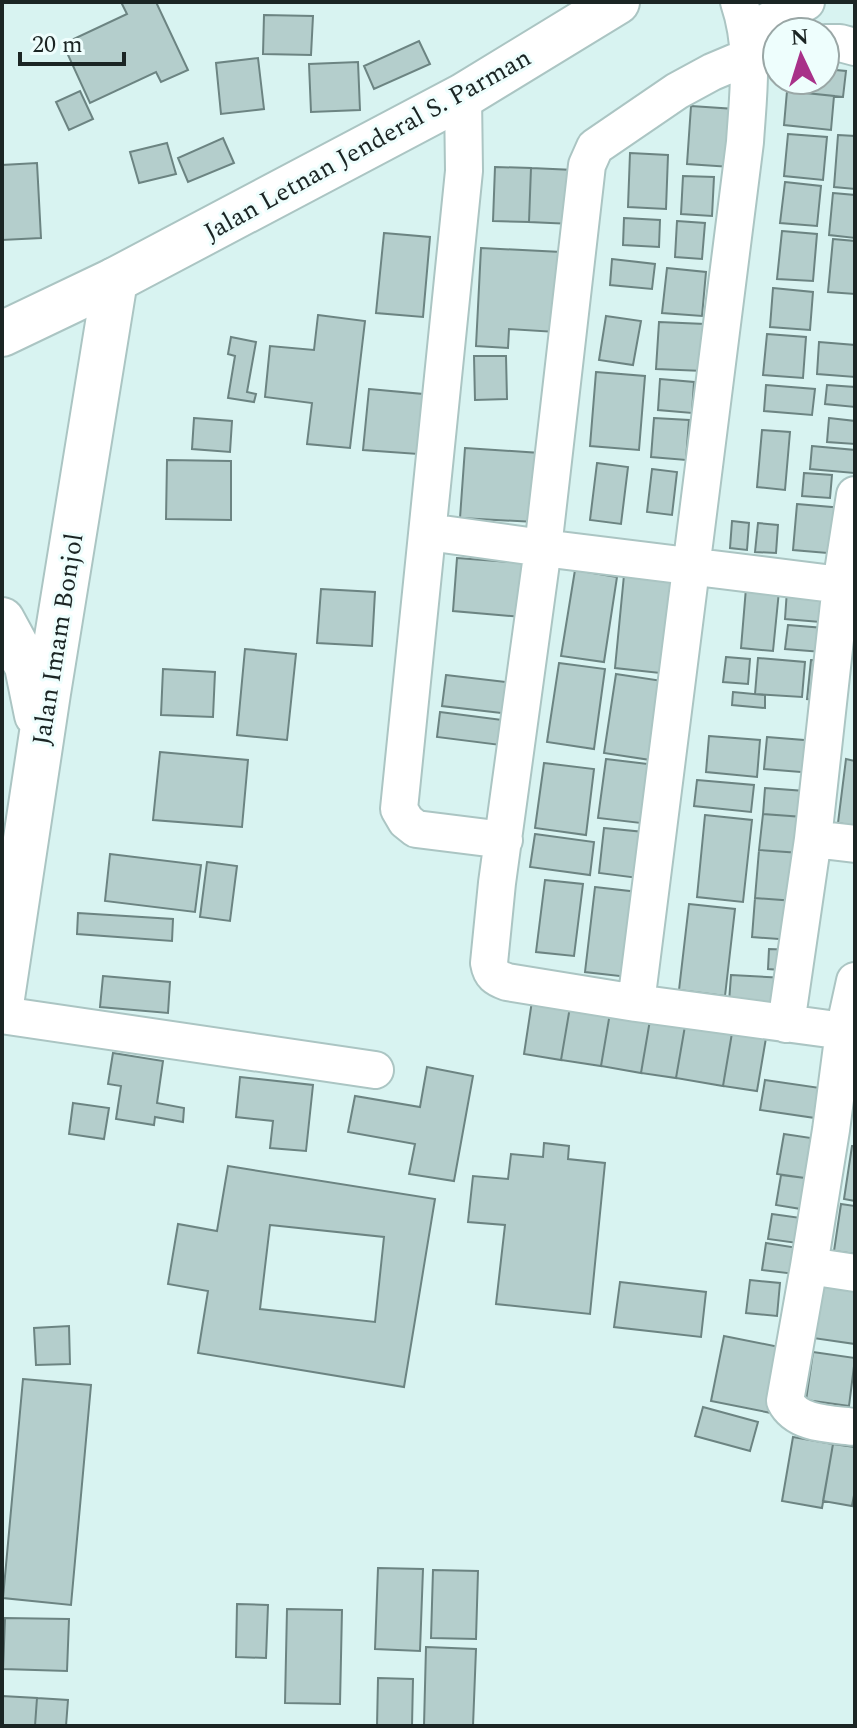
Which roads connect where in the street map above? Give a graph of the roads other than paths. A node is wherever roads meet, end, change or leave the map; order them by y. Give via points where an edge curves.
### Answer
1 (617, 2) edge
2 (806, 2) edge
3 (751, 28) edge
4 (463, 96) junction
5 (115, 280) junction
6 (2, 334) edge
7 (855, 495) edge
8 (428, 532) junction
9 (852, 532) edge
10 (543, 548) junction
11 (690, 566) junction
12 (841, 585) junction
13 (2, 620) edge
14 (843, 680) edge
15 (41, 737) junction
16 (813, 839) junction
17 (504, 840) junction
18 (855, 844) edge
19 (794, 974) junction
20 (855, 981) edge
21 (2, 998) edge
22 (636, 1003) junction
23 (2, 1015) edge
24 (786, 1024) junction
25 (844, 1031) junction
26 (375, 1070) dead end
27 (843, 1132) edge
28 (809, 1266) junction
29 (855, 1273) edge
30 (855, 1427) edge

1 - 4 main road, Jalan Letnan Jenderal S. Parman
2 - 3 street
3 - 10 street via 712,72 608,137 595,147 587,165
3 - 11 street via 745,142
4 - 5 main road, Jalan Letnan Jenderal S. Parman
4 - 8 street via 464,171
5 - 6 main road, Jalan Letnan Jenderal S. Parman
5 - 15 main road, Jalan Imam Bonjol
7 - 9 street
8 - 10 street
8 - 17 street via 399,809 416,829
9 - 12 street
10 - 11 street
10 - 17 street
11 - 12 street
11 - 22 street
12 - 14 street
13 - 15 main road via 27,666
14 - 16 street
15 - 21 main road, Jalan Imam Bonjol
16 - 18 street
16 - 19 street
17 - 22 street via 491,973 507,982
19 - 20 street
19 - 24 street
20 - 25 street
22 - 24 street
23 - 26 street
24 - 25 street
25 - 27 street
27 - 28 street
28 - 29 street
28 - 30 street via 785,1401 803,1418

